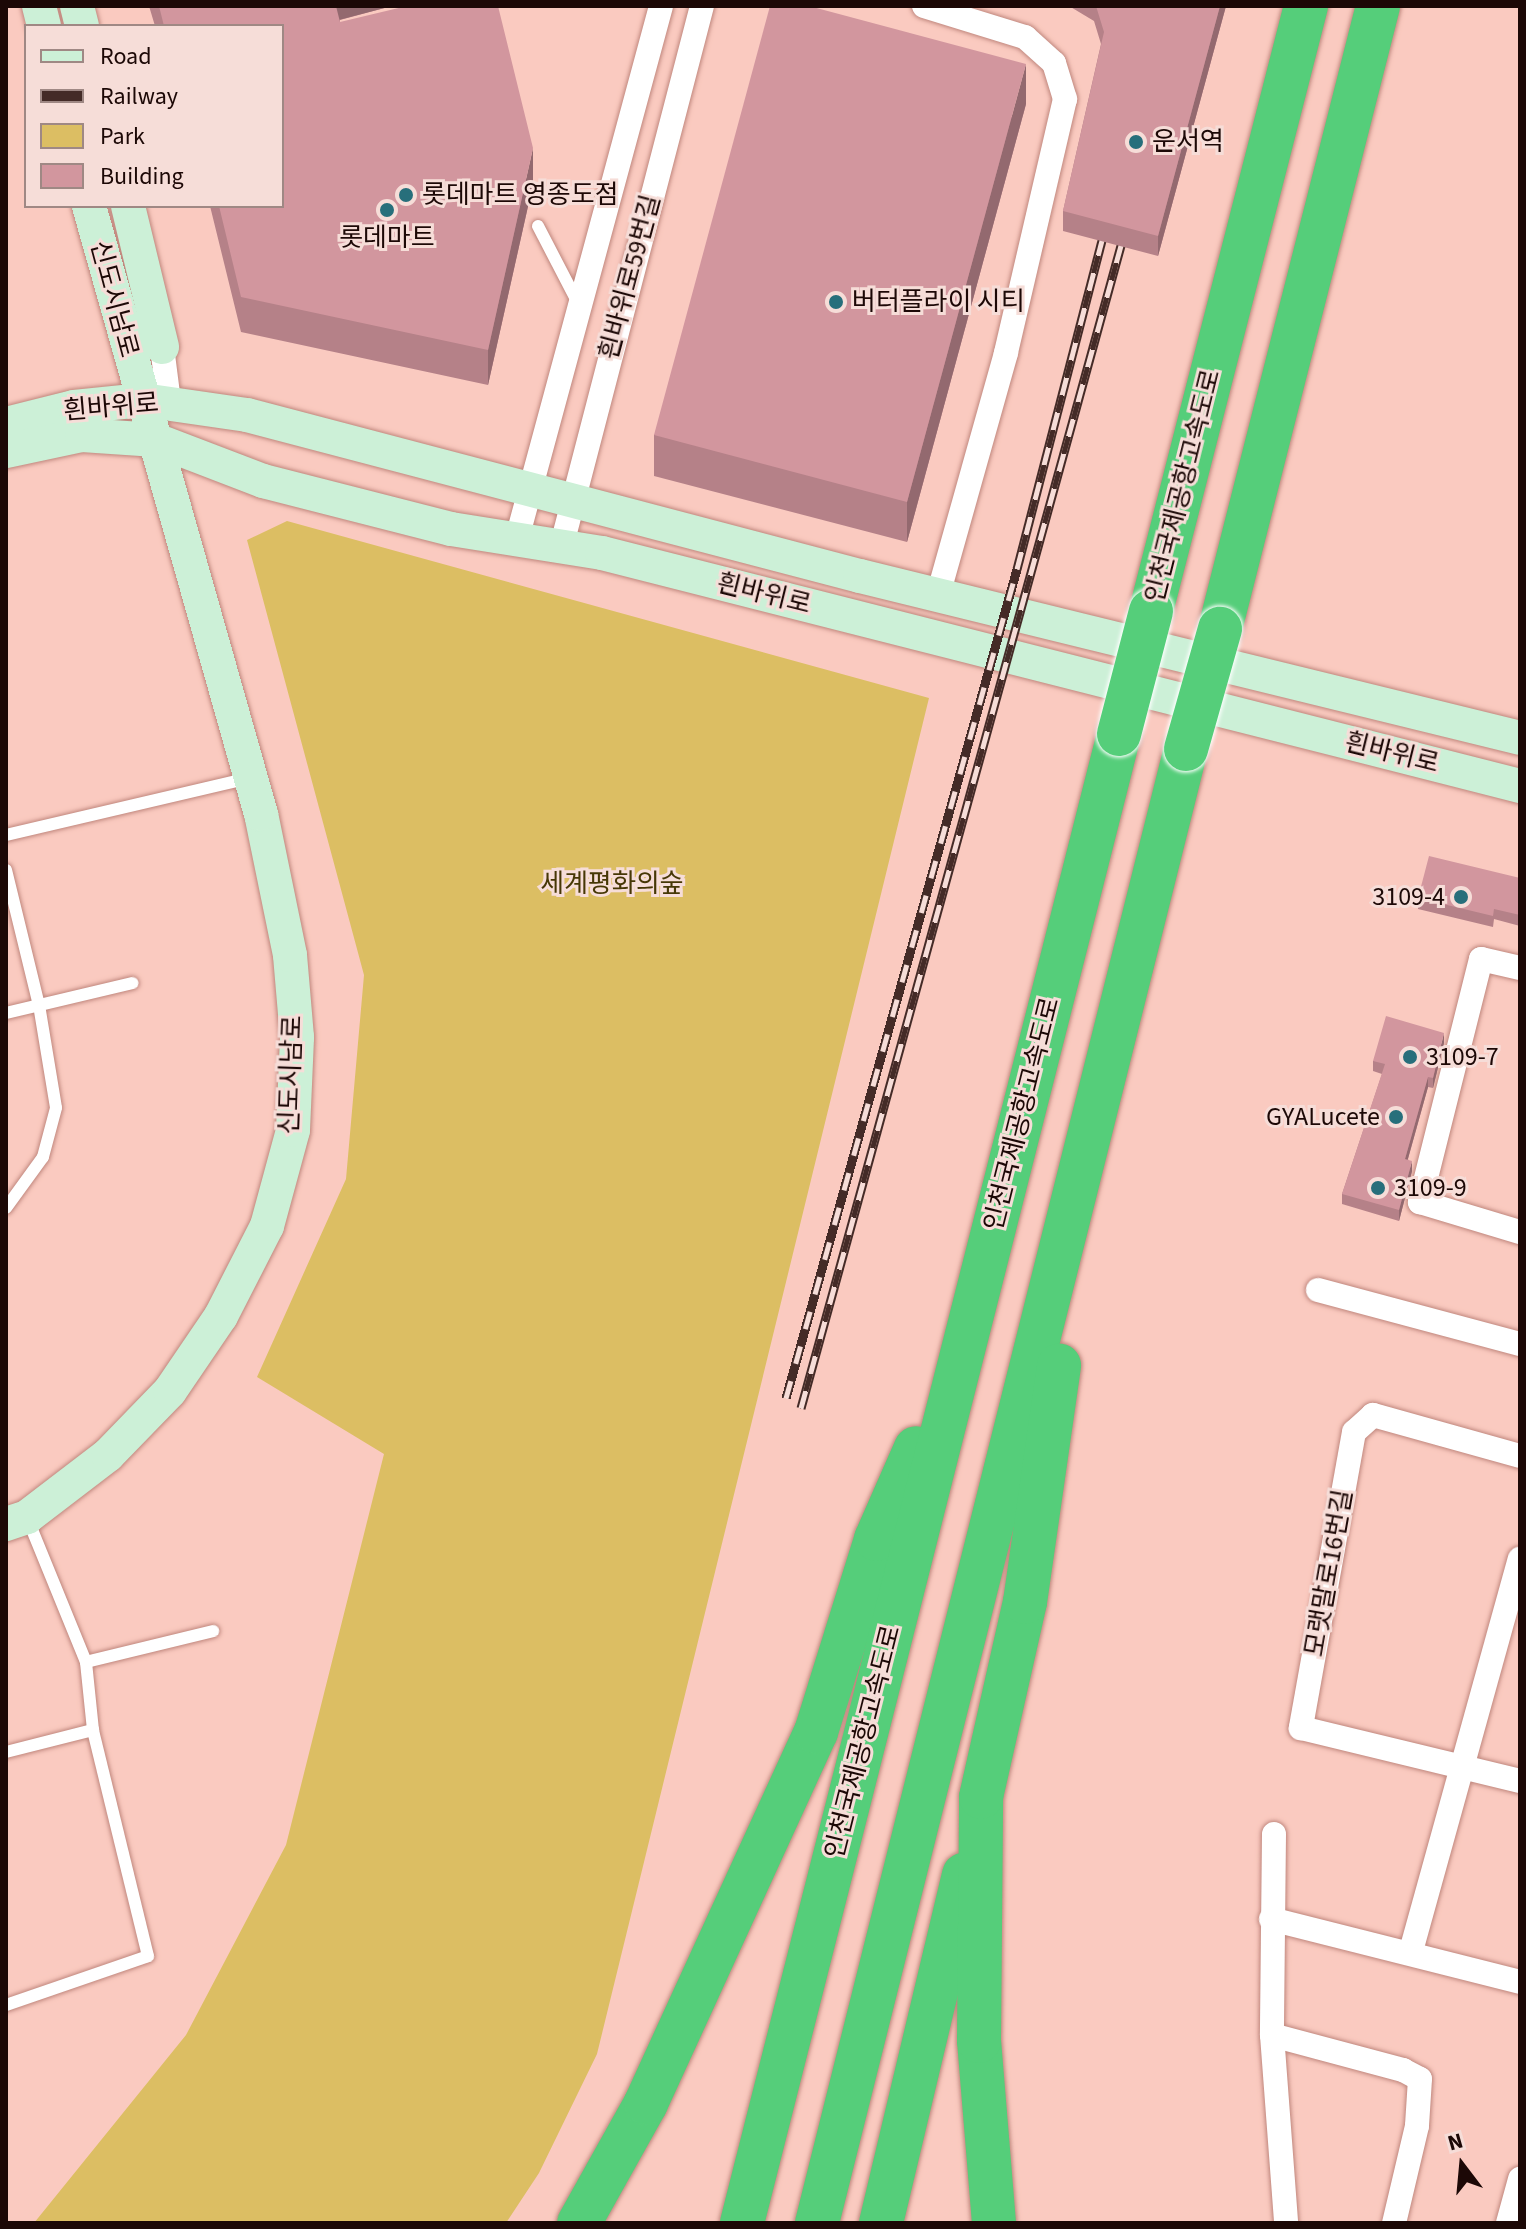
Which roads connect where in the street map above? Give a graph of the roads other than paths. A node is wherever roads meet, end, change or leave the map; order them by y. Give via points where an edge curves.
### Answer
1 (661, 6) edge
2 (702, 6) edge
3 (924, 6) edge
4 (1306, 6) edge
5 (1378, 6) edge
6 (90, 208) edge
7 (128, 208) edge
8 (538, 226) dead end
9 (580, 306) junction
10 (162, 347) joint
11 (156, 401) junction
12 (6, 424) edge
13 (165, 443) junction
14 (6, 451) edge
15 (530, 492) junction
16 (570, 503) junction
17 (516, 542) junction
18 (561, 548) junction
19 (938, 595) junction
20 (1520, 738) edge
21 (252, 777) junction
22 (1520, 786) edge
23 (6, 835) edge
24 (6, 870) edge
25 (1520, 968) edge
26 (133, 983) dead end
27 (39, 1005) junction
28 (6, 1013) edge
29 (1092, 1133) junction
30 (6, 1208) edge
31 (1520, 1232) edge
32 (1318, 1290) dead end
33 (965, 1340) junction
34 (1520, 1344) edge
35 (1520, 1456) edge
36 (16, 1521) edge
37 (1520, 1559) edge
38 (213, 1631) dead end
39 (86, 1662) junction
40 (93, 1730) junction
41 (6, 1752) edge
42 (1460, 1769) junction
43 (1520, 1781) edge
44 (981, 1797) junction
45 (1274, 1834) dead end
46 (1271, 1919) junction
47 (1411, 1951) junction
48 (1520, 1982) edge
49 (6, 2005) edge
50 (1272, 2035) junction
51 (1520, 2179) edge
52 (579, 2223) edge
53 (742, 2223) edge
54 (817, 2223) edge
55 (881, 2223) edge
56 (994, 2223) edge
57 (1286, 2223) edge
58 (1394, 2223) edge
59 (1508, 2223) edge

1 - 9 street, 흰바위로59번길
2 - 16 street, 흰바위로59번길
3 - 19 street via 1025,37 1054,63 1065,99 1006,353
4 - 33 highway, 인천국제공항고속도로, bridge
5 - 29 highway, bridge
6 - 11 street, 신도시남로
7 - 10 street, 신도시남로
8 - 9 lane
9 - 15 street, 흰바위로59번길
10 - 11 street, 신도시남로
11 - 12 street, 흰바위로 via 74,407
11 - 13 street, 신도시남로
11 - 15 street, 흰바위로 via 247,415
13 - 14 street, 흰바위로 via 82,435
13 - 17 street, 흰바위로 via 263,481
13 - 21 street, 신도시남로
15 - 16 street, 흰바위로
15 - 17 street, 흰바위로59번길
16 - 18 street, 흰바위로59번길
16 - 19 street, 흰바위로
17 - 18 street, 흰바위로
18 - 22 street, 흰바위로 via 602,553
19 - 20 street, 흰바위로
21 - 23 lane
21 - 36 street, 신도시남로 via 290,955 297,1037 293,1130 267,1226 221,1316 170,1391 108,1455
24 - 27 lane
25 - 31 street via 1481,959 1420,1202
26 - 27 lane
27 - 28 lane
27 - 30 lane via 56,1108 43,1157
29 - 44 highway via 1025,1602
29 - 54 highway
32 - 34 street
33 - 52 highway via 876,1539 816,1732 646,2103
33 - 53 highway, 인천국제공항고속도로
35 - 42 street, 모랫말로16번길 via 1373,1415 1354,1432 1301,1728
36 - 39 lane
37 - 42 street
38 - 39 lane
39 - 40 lane
40 - 41 lane
40 - 49 lane via 148,1956
42 - 43 street, 모랫말로16번길
42 - 47 street
44 - 55 highway
44 - 56 highway via 979,2041
45 - 46 street
46 - 47 street
46 - 50 street
47 - 48 street
50 - 57 street
50 - 58 street via 1420,2079 1417,2126
51 - 59 street

